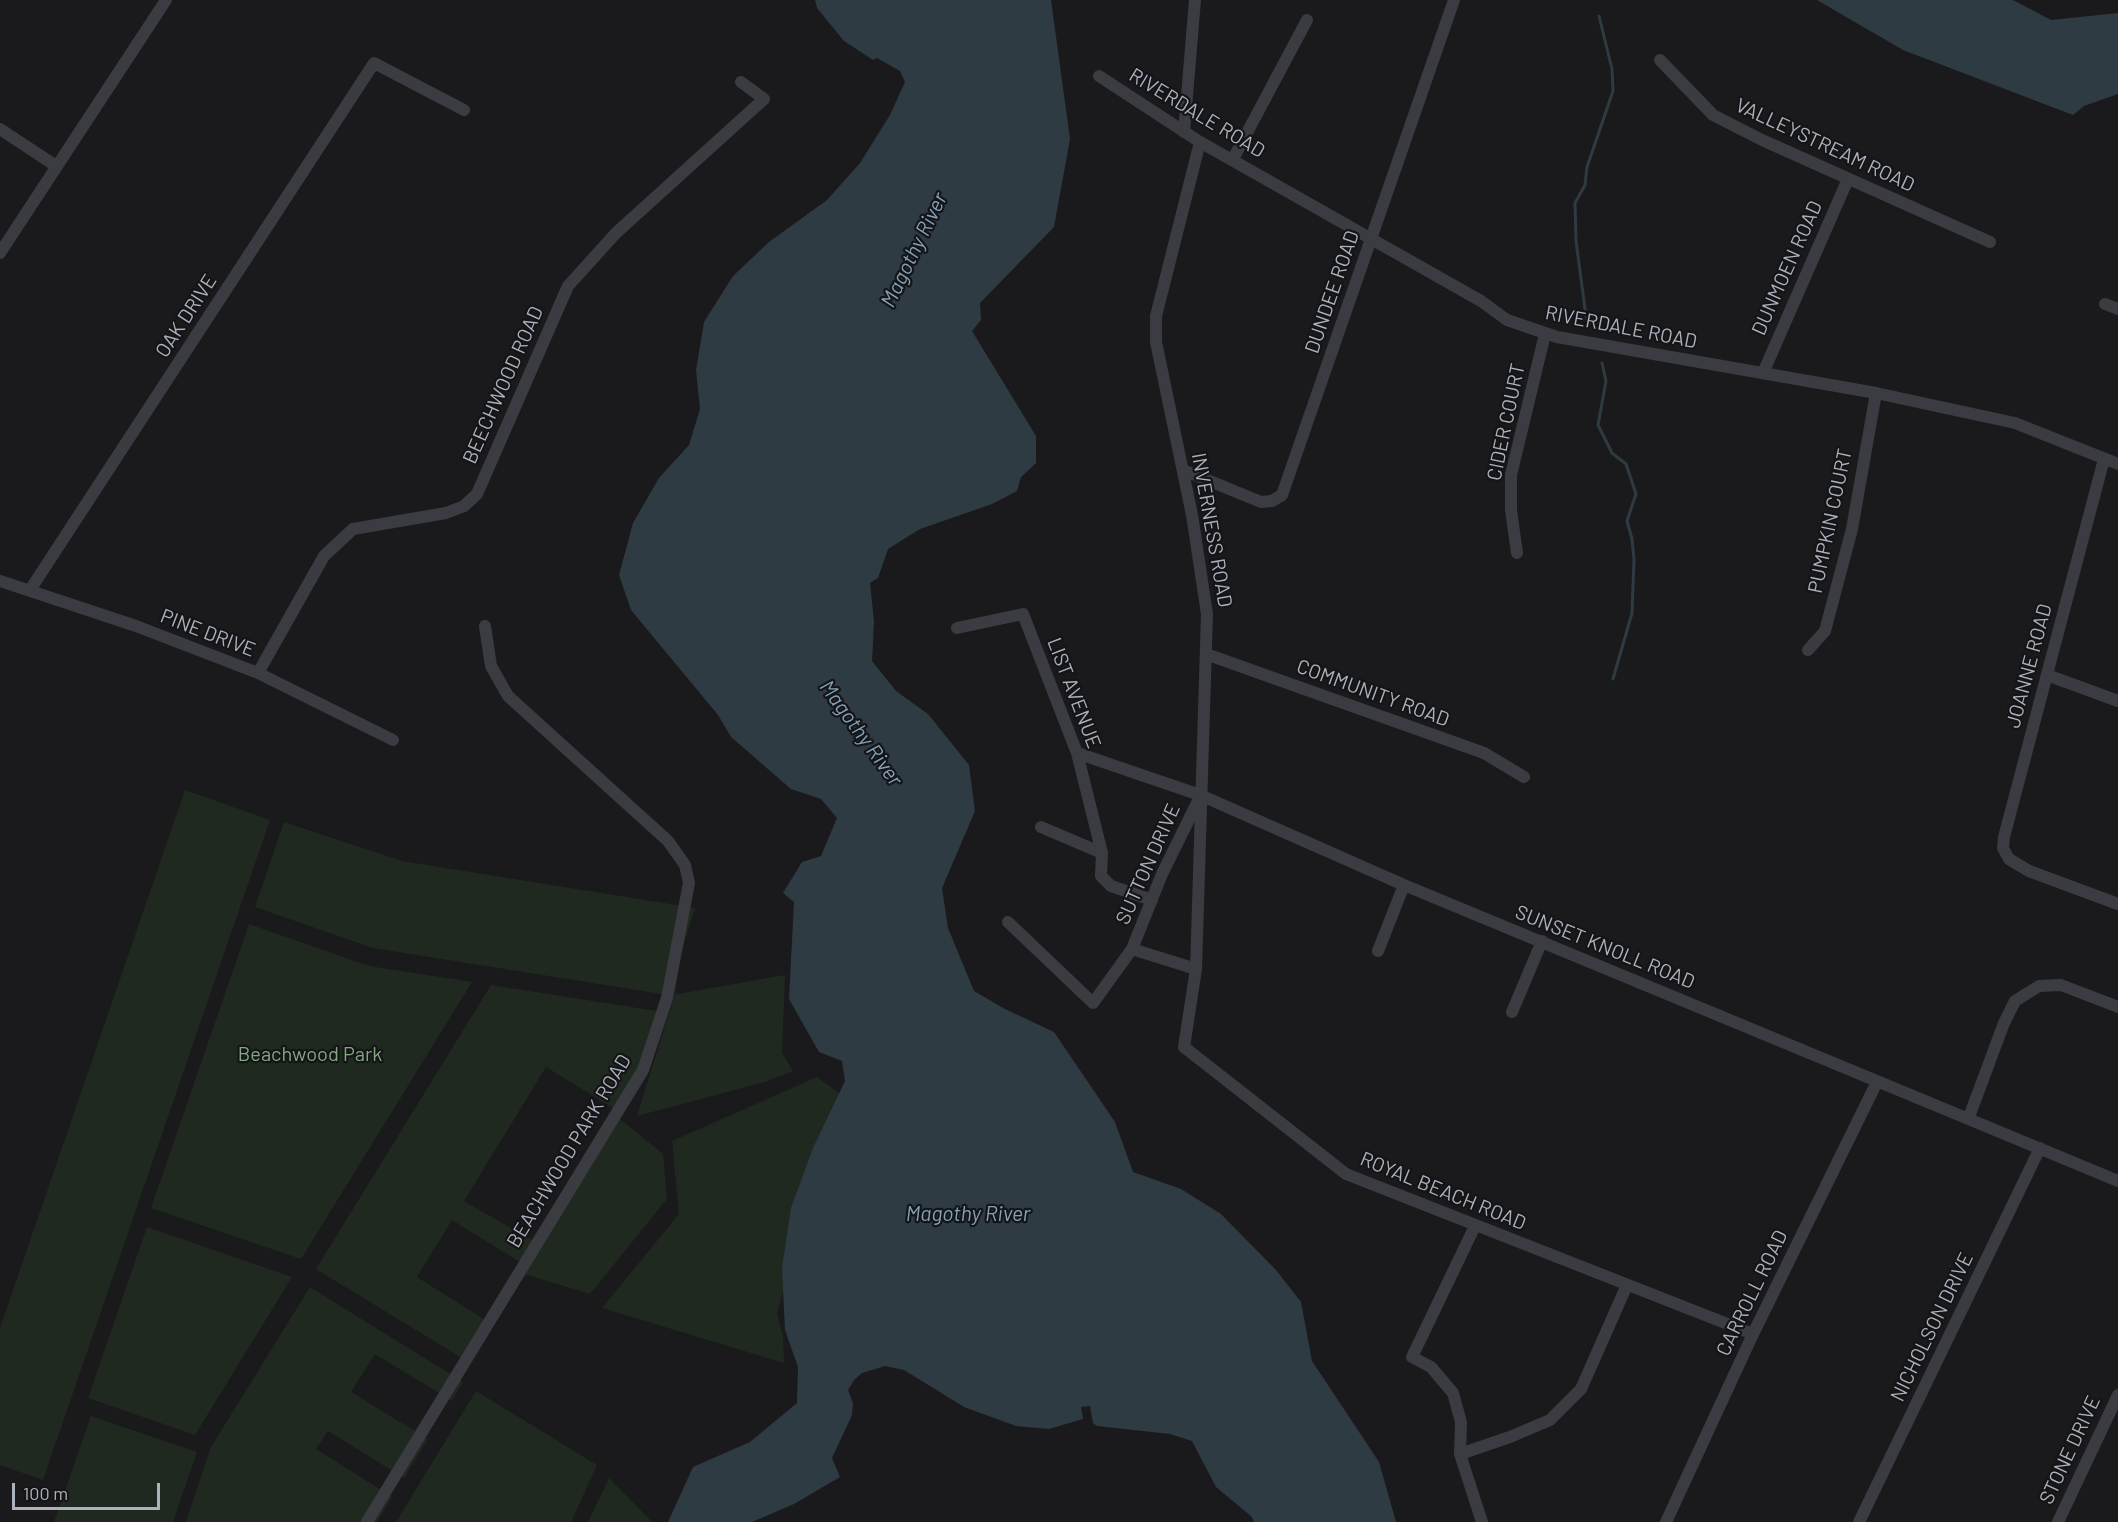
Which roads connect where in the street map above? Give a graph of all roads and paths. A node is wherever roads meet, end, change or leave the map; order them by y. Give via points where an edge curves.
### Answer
1 (166, 0) edge
2 (1195, 0) edge
3 (1454, 0) edge
4 (1307, 20) dead end
5 (1660, 60) dead end
6 (1099, 76) dead end
7 (741, 82) dead end
8 (464, 110) dead end
9 (0, 129) edge
10 (1184, 132) junction
11 (1200, 142) junction
12 (1233, 159) junction
13 (56, 166) junction
14 (1848, 179) junction
15 (1371, 237) junction
16 (1990, 242) dead end
17 (0, 253) edge
18 (2105, 304) dead end
19 (2118, 309) edge
20 (1545, 334) junction
21 (1762, 373) junction
22 (1876, 393) junction
23 (2104, 459) junction
24 (2118, 464) edge
25 (1183, 470) junction
26 (1517, 553) dead end
27 (1, 585) edge
28 (30, 590) junction
29 (485, 626) dead end
30 (957, 628) dead end
31 (1808, 650) dead end
32 (1206, 654) junction
33 (258, 673) junction
34 (2047, 675) junction
35 (2118, 701) edge
36 (393, 740) dead end
37 (1077, 753) junction
38 (1524, 777) dead end
39 (1200, 795) junction
40 (1041, 827) dead end
41 (1102, 853) junction
42 (1404, 885) junction
43 (1152, 900) junction
44 (2118, 904) edge
45 (1008, 921) dead end
46 (1542, 941) junction
47 (1132, 949) junction
48 (1378, 951) dead end
49 (1197, 969) junction
50 (2118, 1007) edge
51 (1512, 1012) dead end
52 (1877, 1082) junction
53 (1969, 1117) junction
54 (2040, 1148) junction
55 (2118, 1181) edge
56 (1475, 1226) junction
57 (1627, 1285) junction
58 (1753, 1334) junction
59 (2118, 1395) edge
60 (1460, 1454) junction
61 (367, 1522) edge
62 (1482, 1522) edge
63 (1666, 1522) edge
64 (1859, 1522) edge
65 (2058, 1522) edge

1 - 13 street
2 - 10 street
3 - 15 street, DUNDEE ROAD
4 - 12 street
5 - 14 street, VALLEYSTREAM ROAD via 1713,114
6 - 10 street, RIVERDALE ROAD
7 - 33 street, BEECHWOOD ROAD via 764,99 616,233 568,286 477,494 464,506 446,513 353,529 324,556
8 - 28 street, OAK DRIVE via 374,63
9 - 13 street
10 - 11 street, RIVERDALE ROAD
11 - 12 street, RIVERDALE ROAD
11 - 25 street, INVERNESS ROAD via 1156,316 1158,364
12 - 15 street, RIVERDALE ROAD
13 - 17 street
14 - 16 street, VALLEYSTREAM ROAD
14 - 21 street, DUNMOEN ROAD
15 - 20 street, RIVERDALE ROAD via 1507,320
15 - 25 street, DUNDEE ROAD via 1282,495 1261,502
18 - 19 street
20 - 21 street, RIVERDALE ROAD
20 - 26 street, CIDER COURT via 1511,475
21 - 22 street, RIVERDALE ROAD
22 - 23 street, RIVERDALE ROAD via 2019,424
22 - 31 street, PUMPKIN COURT via 1852,529 1825,632
23 - 24 street, RIVERDALE ROAD
23 - 34 street, JOANNE ROAD
25 - 32 street, INVERNESS ROAD via 1207,614
27 - 28 street, PINE DRIVE
28 - 33 street, PINE DRIVE
29 - 61 street, BEACHWOOD PARK ROAD via 492,666 508,696 668,841 684,865 689,883 667,998 643,1070
30 - 37 street, LIST AVENUE via 1023,614
32 - 38 street, COMMUNITY ROAD via 1484,753
32 - 39 street, INVERNESS ROAD
33 - 36 street, PINE DRIVE
34 - 35 street
34 - 44 street, JOANNE ROAD via 2004,848 2009,859 2029,871
37 - 39 street, SUNSET KNOLL ROAD
37 - 41 street, LIST AVENUE
39 - 42 street, SUNSET KNOLL ROAD
39 - 43 street, SUTTON DRIVE
39 - 49 street, INVERNESS ROAD
40 - 41 street
41 - 43 street, LIST AVENUE via 1104,881
42 - 46 street, SUNSET KNOLL ROAD
42 - 48 street
43 - 47 street, SUTTON DRIVE
45 - 47 street, SUTTON DRIVE via 1093,1003
46 - 51 street
46 - 52 street, SUNSET KNOLL ROAD
47 - 49 street
49 - 56 street, ROYAL BEACH ROAD via 1184,1047 1346,1174
50 - 53 street via 2061,985 2039,986 2015,1001
52 - 53 street, SUNSET KNOLL ROAD
52 - 58 street, CARROLL ROAD
53 - 54 street, SUNSET KNOLL ROAD
54 - 55 street, SUNSET KNOLL ROAD
54 - 64 street, NICHOLSON DRIVE
56 - 57 street, ROYAL BEACH ROAD
56 - 60 street via 1412,1358 1431,1367 1453,1393 1461,1422
57 - 58 street, ROYAL BEACH ROAD
57 - 60 street via 1581,1389 1550,1420
58 - 63 street, CARROLL ROAD
59 - 65 street, STONE DRIVE
60 - 62 street

